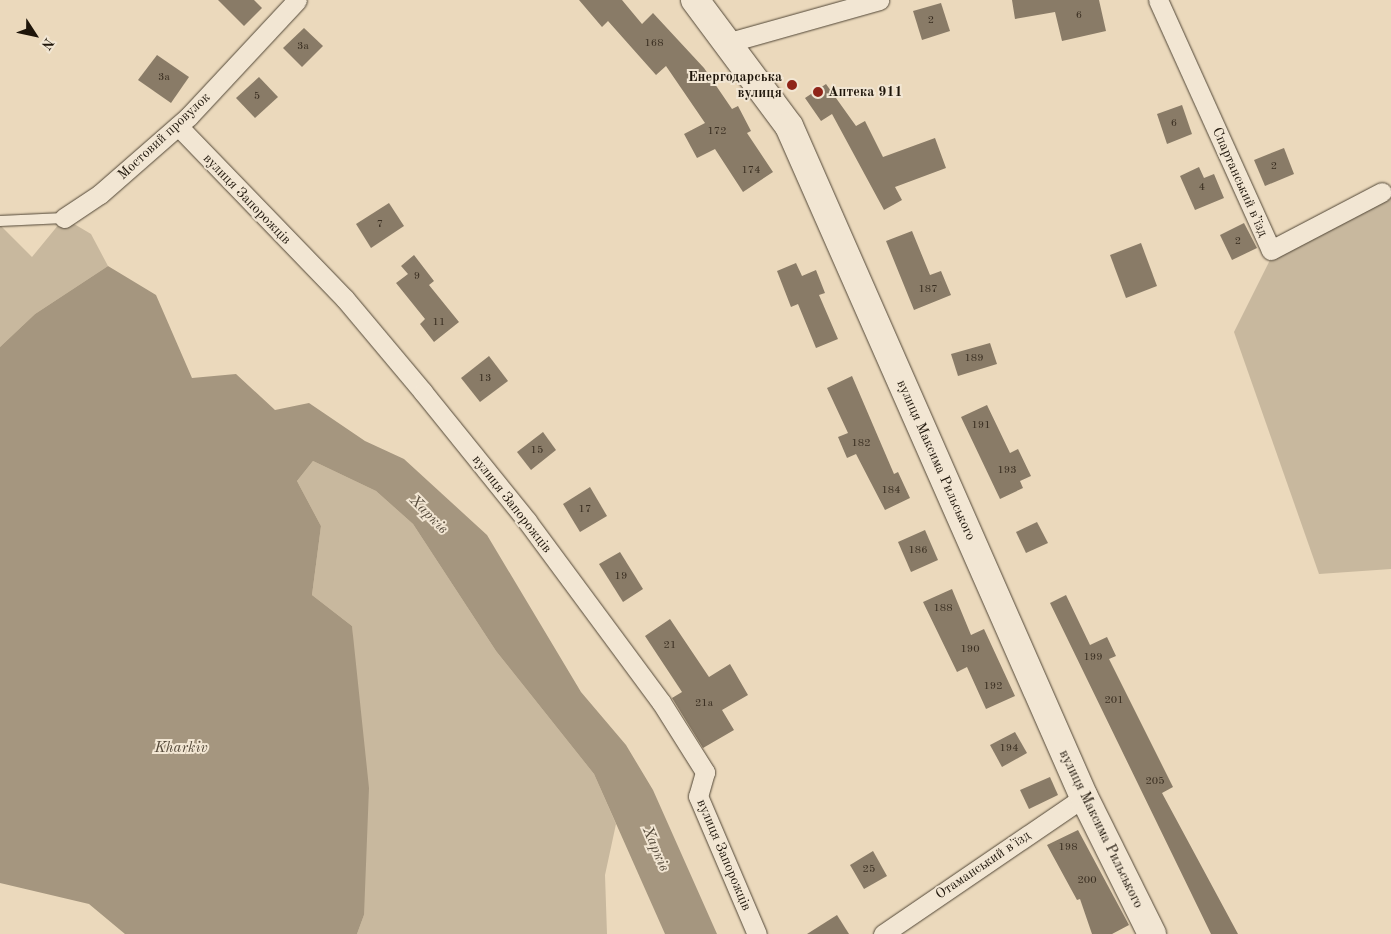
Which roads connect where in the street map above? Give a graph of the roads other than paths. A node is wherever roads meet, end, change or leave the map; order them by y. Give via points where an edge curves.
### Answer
1 (297, 0) edge
2 (695, 0) edge
3 (879, 0) edge
4 (1158, 0) edge
5 (730, 42) junction
6 (178, 126) junction
7 (1382, 192) dead end
8 (64, 218) joint
9 (0, 221) edge
10 (1084, 797) junction
11 (757, 934) edge
12 (883, 934) edge
13 (1152, 934) edge

1 - 6 street, Мостовий провулок
2 - 5 main road, вулиця Максима Рильського
3 - 5 street
4 - 7 street, Спартанський в’їзд via 1271,250
5 - 10 main road, вулиця Максима Рильського via 789,126
6 - 8 street, Мостовий провулок via 100,194
6 - 11 street, вулиця Запорожців via 375,335 527,522 660,702 705,772 698,796
8 - 9 lane
10 - 12 street, Отаманський в'їзд
10 - 13 main road, вулиця Максима Рильського

